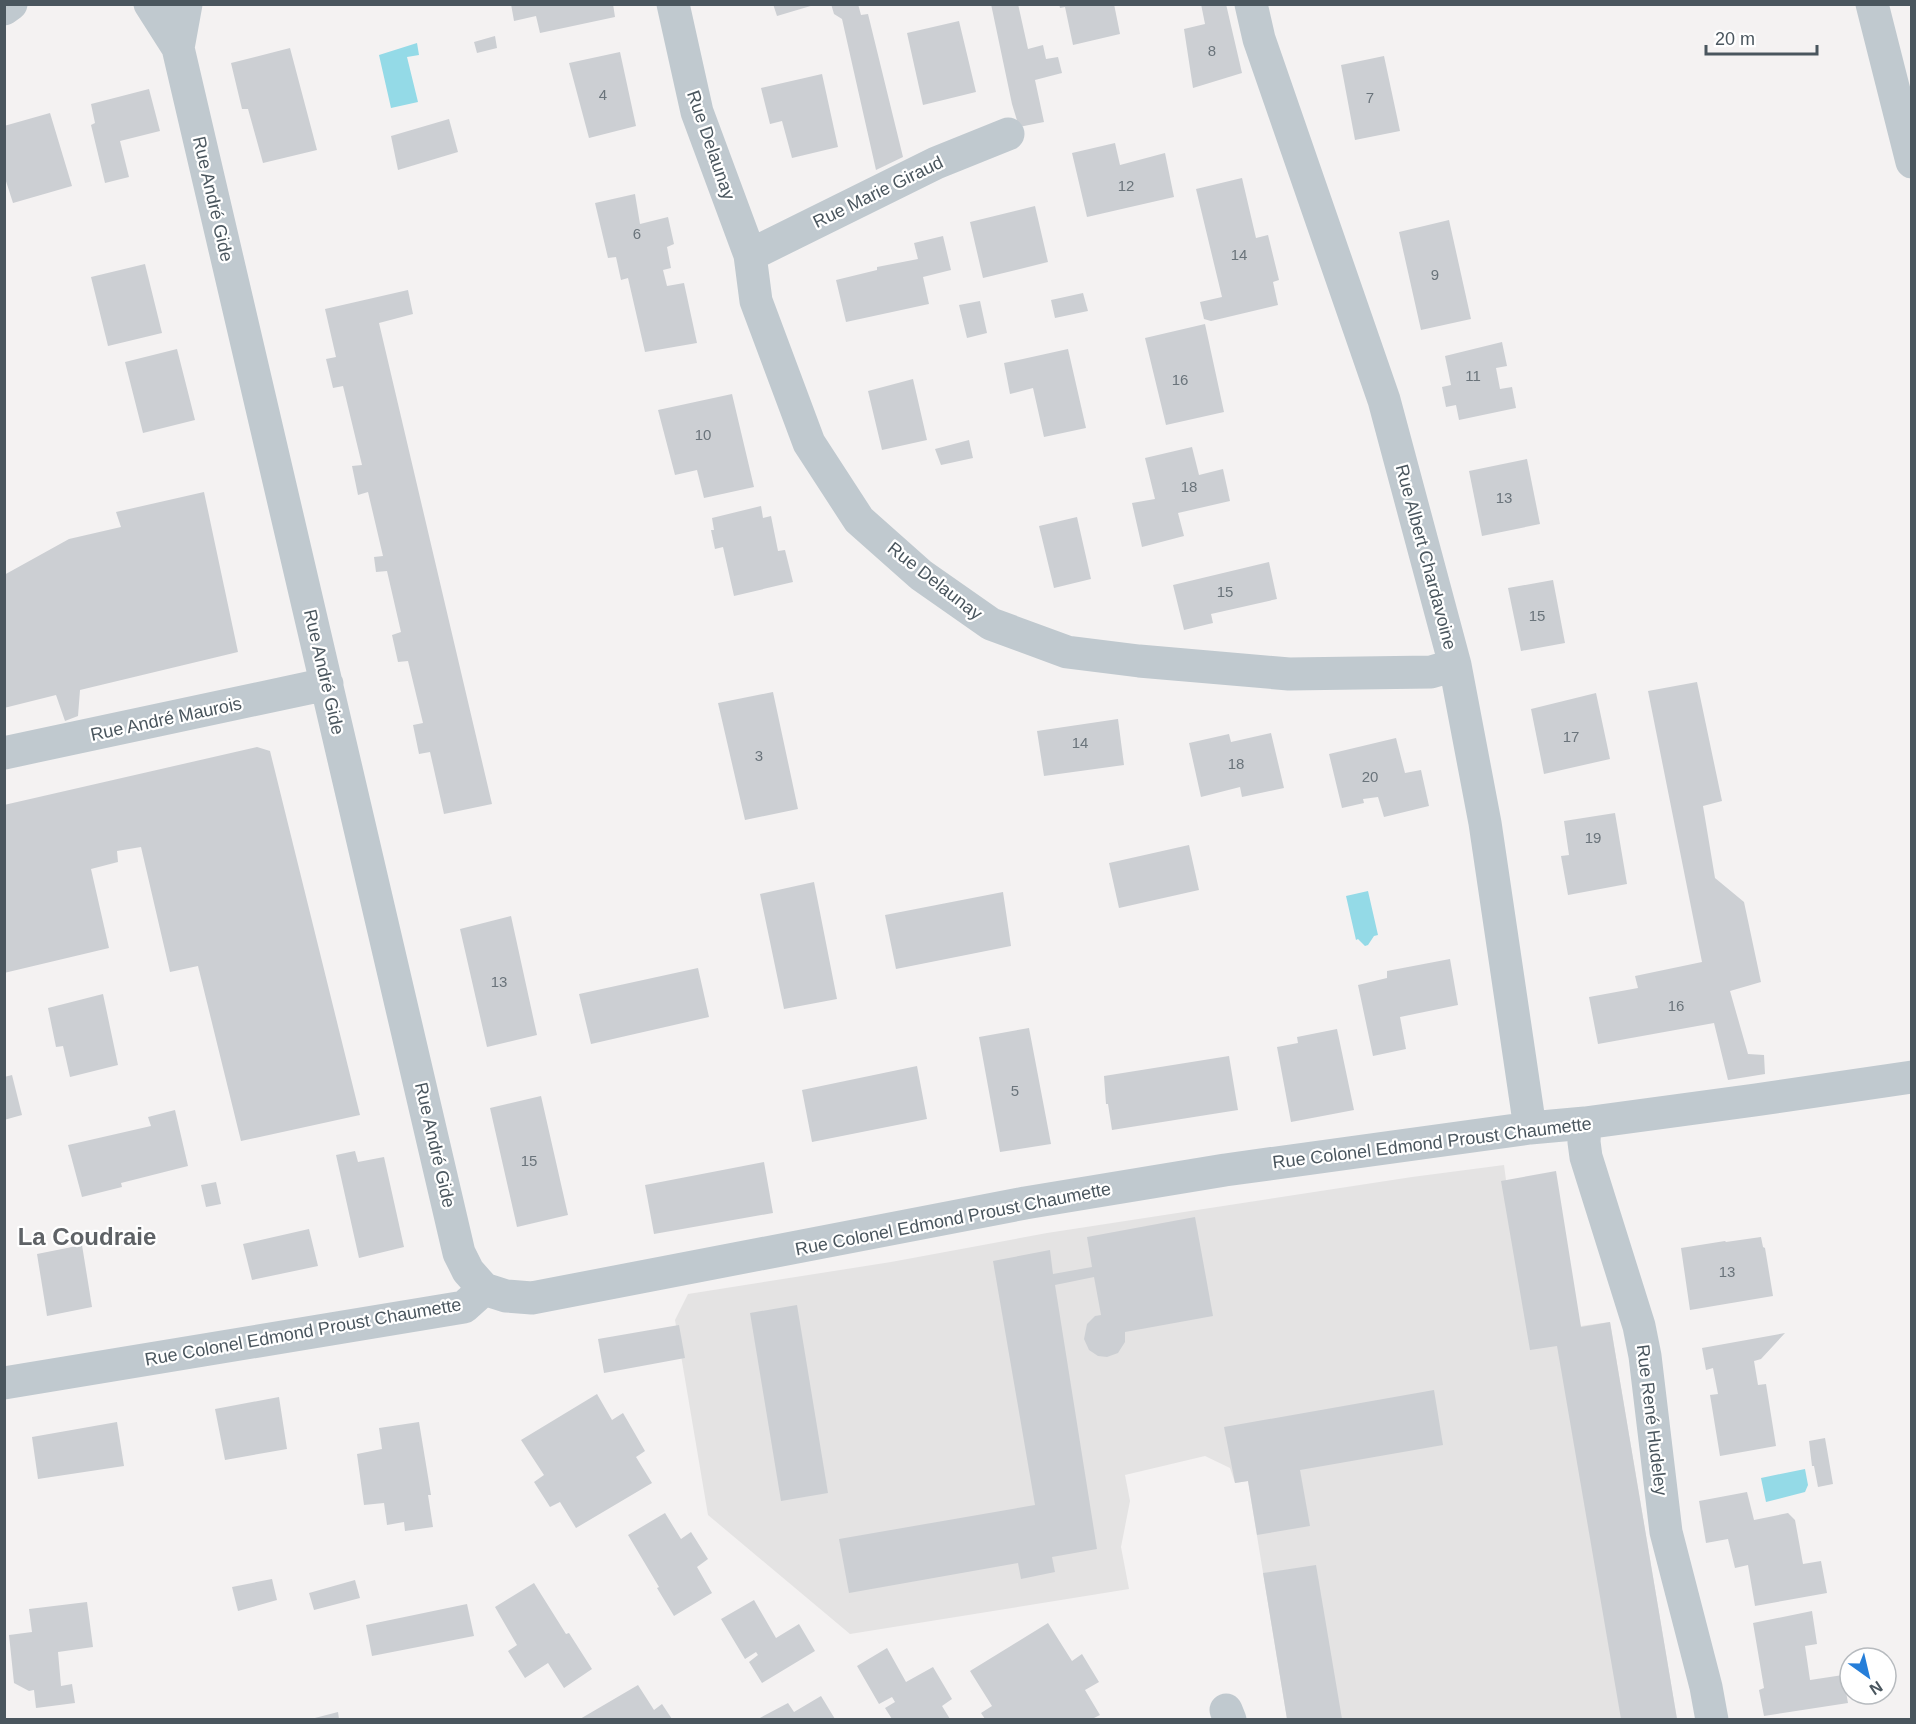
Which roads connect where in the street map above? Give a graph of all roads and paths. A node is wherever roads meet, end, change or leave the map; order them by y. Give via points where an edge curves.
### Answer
1 (11, 4) edge
2 (150, 4) edge
3 (186, 4) edge
4 (673, 4) edge
5 (1251, 4) edge
6 (1872, 4) edge
7 (4, 9) edge
8 (178, 48) junction
9 (1008, 134) dead end
10 (1911, 162) edge
11 (750, 255) junction
12 (1455, 665) junction
13 (327, 684) junction
14 (4, 753) edge
15 (1911, 1077) edge
16 (1585, 1123) junction
17 (1530, 1128) junction
18 (484, 1290) junction
19 (4, 1383) edge
20 (1712, 1719) edge

1 - 7 street
2 - 8 street, Rue André Gide
3 - 8 street, Rue André Gide
4 - 11 street, Rue Delaunay via 697,112
5 - 12 street, Rue Albert Chardavoine via 1259,39 1384,400
6 - 10 street
8 - 13 street, Rue André Gide
9 - 11 street, Rue Marie Giraud via 936,164
11 - 12 street, Rue Delaunay via 756,301 809,443 859,520 921,575 991,624 1067,652 1150,662 1289,674 1431,672
12 - 17 street, Rue Albert Chardavoine via 1485,823
13 - 14 street, Rue André Maurois
13 - 18 street, Rue André Gide via 459,1253
15 - 16 street, Rue Colonel Edmond Proust Chaumette
16 - 17 street, Rue Colonel Edmond Proust Chaumette
16 - 20 street, Rue René Hudeley via 1586,1157 1639,1326 1666,1532
17 - 18 street, Rue Colonel Edmond Proust Chaumette via 1225,1170 1025,1203 532,1298
18 - 19 street, Rue Colonel Edmond Proust Chaumette via 464,1307

